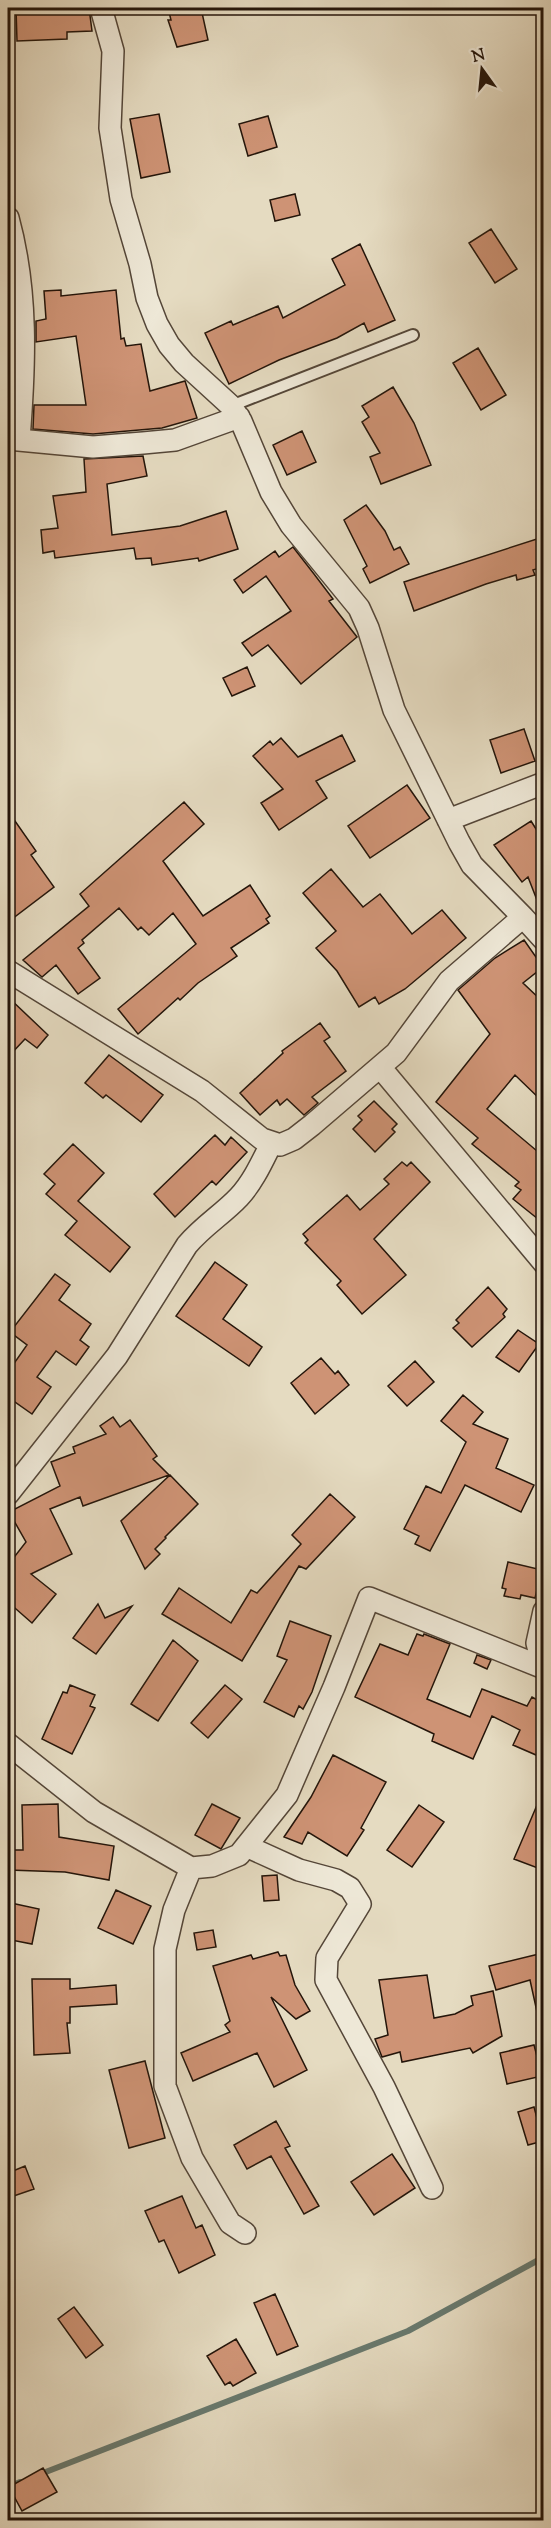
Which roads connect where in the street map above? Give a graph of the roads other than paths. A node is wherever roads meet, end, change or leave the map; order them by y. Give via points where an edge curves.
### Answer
1 (101, 8) edge
2 (8, 218) edge
3 (413, 334) dead end
4 (235, 412) junction
5 (13, 439) edge
6 (543, 783) edge
7 (448, 820) junction
8 (523, 917) junction
9 (543, 940) edge
10 (8, 971) edge
11 (380, 1067) junction
12 (271, 1144) junction
13 (543, 1263) edge
14 (8, 1494) edge
15 (543, 1611) edge
16 (543, 1667) edge
17 (8, 1744) edge
18 (246, 1846) junction
19 (191, 1868) junction
20 (432, 2188) dead end
21 (244, 2234) dead end

1 - 4 street via 113,51 110,128 121,199 147,298 169,345
2 - 5 street via 19,266 24,327 24,380
3 - 4 lane
4 - 5 street via 175,440 93,447
4 - 7 street via 271,492 291,525 359,608 394,710
6 - 7 street
7 - 8 street via 472,865
8 - 9 street
8 - 11 street via 449,981 415,1030
10 - 12 street via 202,1091
11 - 12 street via 294,1139
11 - 13 street
12 - 14 street via 240,1197 187,1245 117,1356
15 - 16 street via 537,1642
16 - 18 street via 369,1598 287,1795
17 - 19 street via 94,1812
18 - 19 street via 239,1855 212,1866
18 - 20 street via 299,1870 336,1880 350,1888 360,1904 327,1958 326,1980 384,2087
19 - 21 street via 174,1910 165,1949 165,2086 192,2158 230,2223

